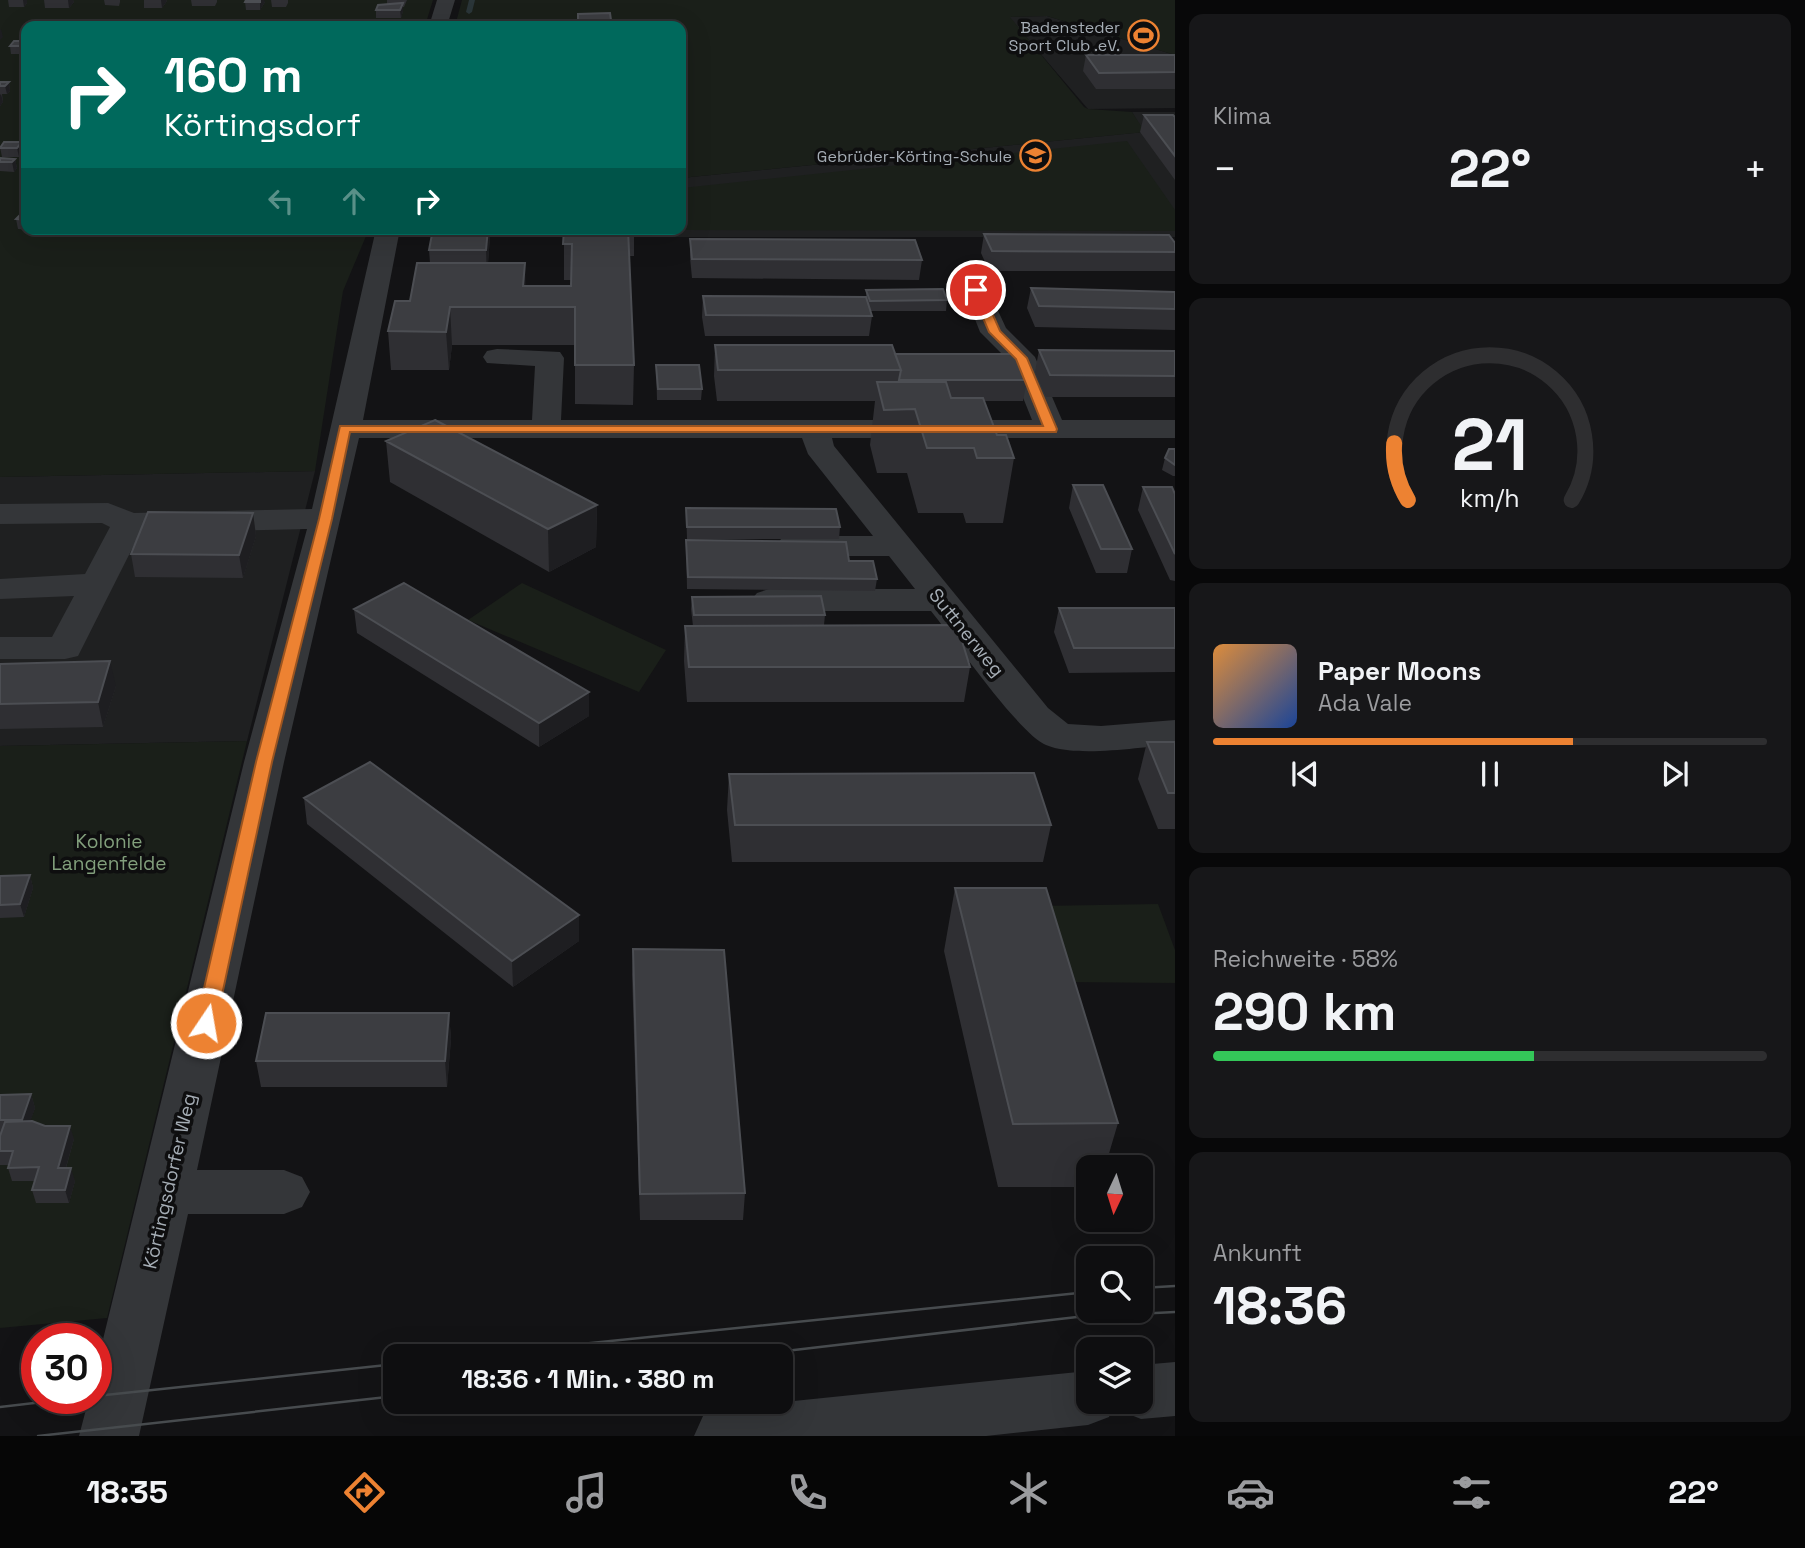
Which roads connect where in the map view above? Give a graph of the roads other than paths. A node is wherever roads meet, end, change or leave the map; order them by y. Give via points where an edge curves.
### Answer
1 (446, 0) edge
2 (440, 21) edge
3 (387, 235) edge
4 (973, 281) dead end
5 (497, 357) dead end
6 (546, 428) junction
7 (815, 428) junction
8 (344, 429) junction
9 (1051, 429) junction
10 (1175, 429) edge
11 (0, 514) edge
12 (326, 519) junction
13 (128, 523) junction
14 (759, 546) edge
15 (898, 546) junction
16 (98, 584) junction
17 (0, 589) edge
18 (738, 600) edge
19 (941, 600) junction
20 (0, 648) edge
21 (1175, 732) edge
22 (167, 1192) junction
23 (284, 1192) dead end
24 (1175, 1389) edge
25 (1153, 1391) edge
26 (1076, 1399) edge
27 (109, 1436) edge
28 (724, 1436) edge

1 - 2 street
3 - 8 street, Körtingsdorfer Weg
4 - 9 street via 995,332 1021,358
5 - 6 street via 550,358
6 - 7 street
6 - 8 street
7 - 9 street
7 - 15 street, Suttnerweg via 819,447
8 - 12 street, Körtingsdorfer Weg
9 - 10 street
11 - 13 street via 108,513
12 - 13 street
12 - 22 street, Körtingsdorfer Weg via 264,762
13 - 16 street
14 - 15 street
15 - 19 street, Suttnerweg
16 - 17 street
16 - 20 street via 65,648
18 - 19 street
19 - 21 street, Suttnerweg via 1034,716 1058,736
22 - 23 street
22 - 27 street, Körtingsdorfer Weg
24 - 25 street
26 - 28 street

